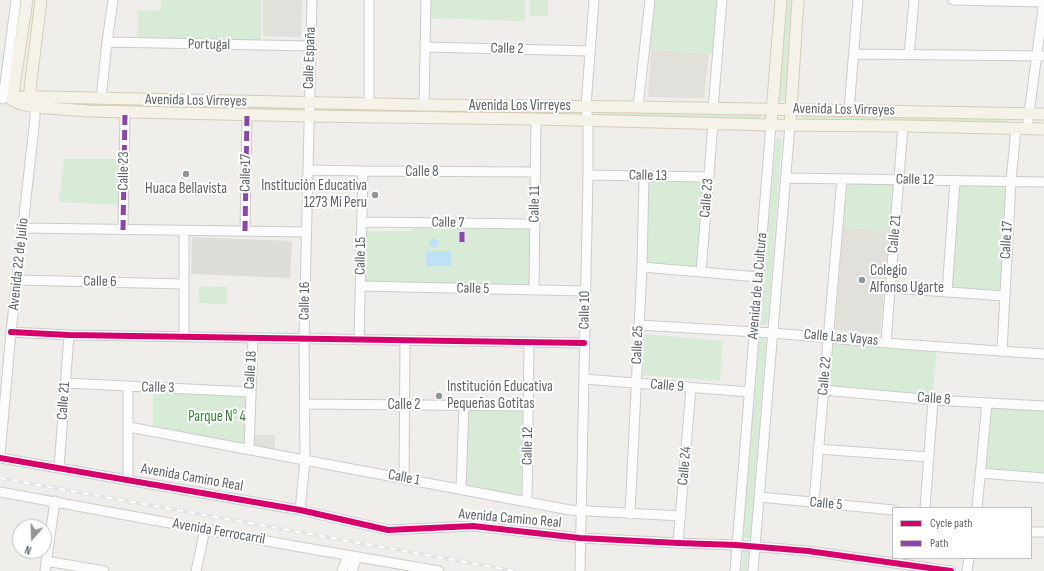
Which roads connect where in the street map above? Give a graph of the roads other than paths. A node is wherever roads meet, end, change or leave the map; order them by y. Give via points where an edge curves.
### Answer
1 (16, 0) edge
2 (27, 0) edge
3 (42, 0) edge
4 (113, 0) edge
5 (312, 0) edge
6 (369, 0) edge
7 (426, 0) edge
8 (594, 0) edge
9 (650, 0) edge
10 (722, 0) edge
11 (781, 0) edge
12 (798, 0) edge
13 (858, 0) edge
14 (914, 0) edge
15 (953, 0) edge
16 (1043, 1) edge
17 (107, 42) junction
18 (311, 46) junction
19 (425, 47) junction
20 (590, 51) junction
21 (854, 54) junction
22 (909, 55) junction
23 (1040, 56) edge
24 (5, 99) edge
25 (101, 99) junction
26 (33, 102) junction
27 (309, 103) junction
28 (368, 104) junction
29 (424, 106) junction
30 (586, 106) junction
31 (638, 107) junction
32 (713, 108) junction
33 (772, 109) junction
34 (791, 110) junction
35 (849, 110) junction
36 (124, 112) junction
37 (1029, 114) junction
38 (1044, 114) edge
39 (247, 115) junction
40 (308, 116) junction
41 (536, 119) junction
42 (588, 121) junction
43 (713, 124) junction
44 (771, 126) junction
45 (790, 126) junction
46 (903, 126) junction
47 (1021, 129) junction
48 (1044, 129) edge
49 (309, 170) junction
50 (363, 172) junction
51 (535, 172) junction
52 (588, 175) junction
53 (644, 176) junction
54 (709, 177) junction
55 (787, 178) junction
56 (842, 179) junction
57 (899, 180) junction
58 (955, 181) junction
59 (1011, 182) junction
60 (1044, 182) edge
61 (362, 222) junction
62 (535, 224) junction
63 (23, 228) junction
64 (123, 230) junction
65 (184, 231) junction
66 (245, 231) junction
67 (306, 232) junction
68 (642, 267) junction
69 (701, 272) junction
70 (759, 277) junction
71 (17, 280) junction
72 (184, 284) junction
73 (361, 286) junction
74 (890, 288) junction
75 (534, 290) junction
76 (585, 291) junction
77 (948, 292) junction
78 (1005, 296) junction
79 (639, 325) junction
80 (11, 332) junction
81 (754, 332) junction
82 (773, 333) junction
83 (69, 334) junction
84 (184, 337) junction
85 (828, 337) junction
86 (253, 338) junction
87 (304, 339) junction
88 (359, 340) junction
89 (405, 341) junction
90 (529, 342) junction
91 (886, 342) junction
92 (584, 343) junction
93 (1002, 352) junction
94 (1044, 354) edge
95 (584, 379) junction
96 (65, 383) junction
97 (637, 383) junction
98 (128, 387) junction
99 (691, 388) junction
100 (823, 390) junction
101 (250, 392) junction
102 (749, 392) junction
103 (934, 400) junction
104 (987, 403) junction
105 (305, 404) junction
106 (405, 405) junction
107 (464, 405) junction
108 (528, 406) junction
109 (1044, 406) edge
110 (2, 427) edge
111 (129, 427) junction
112 (818, 449) junction
113 (249, 450) junction
114 (0, 457) edge
115 (929, 457) junction
116 (305, 460) junction
117 (59, 468) junction
118 (980, 473) junction
119 (404, 478) junction
120 (1044, 478) edge
121 (128, 480) junction
122 (461, 489) junction
123 (0, 492) edge
124 (760, 498) junction
125 (55, 501) junction
126 (527, 502) junction
127 (814, 502) junction
128 (925, 507) edge
129 (977, 507) edge
130 (300, 510) junction
131 (892, 510) edge
132 (581, 511) junction
133 (630, 514) junction
134 (681, 516) junction
135 (205, 529) junction
136 (1032, 532) edge
137 (1044, 532) edge
138 (580, 538) junction
139 (678, 543) junction
140 (736, 544) junction
141 (755, 546) junction
142 (352, 556) junction
143 (969, 559) edge
144 (46, 561) junction
145 (918, 565) edge
146 (45, 571) edge
147 (99, 571) edge
148 (196, 571) edge
149 (342, 571) edge
150 (352, 571) edge
151 (438, 571) edge
152 (580, 571) edge
153 (735, 571) edge
154 (753, 571) edge
155 (951, 571) edge
156 (967, 571) edge

1 - 24 street
2 - 24 main road
3 - 26 main road via 30,89
4 - 17 street
5 - 18 street, Calle España
6 - 28 street
7 - 19 street
8 - 20 street, Calle 10
9 - 31 street
10 - 32 street
11 - 33 main road, Avenida de La Cultura
12 - 34 main road, Avenida de La Cultura
13 - 21 street
14 - 22 street
15 - 16 street
16 - 23 street, Calle 17
17 - 18 street, Portugal
17 - 25 street
18 - 27 street, Calle España
19 - 20 street, Calle 2
19 - 29 street
20 - 30 street, Calle 10
21 - 22 street
21 - 35 street
22 - 23 street
23 - 37 street, Calle 17
24 - 26 main road, Avenida Los Virreyes via 21,97
25 - 26 main road, Avenida Los Virreyes
25 - 27 main road, Avenida Los Virreyes
26 - 36 main road, Avenida Los Virreyes via 88,111
26 - 63 street, Avenida 22 de Julio via 35,118
27 - 28 main road, Avenida Los Virreyes
27 - 40 street, Calle España
28 - 29 main road, Avenida Los Virreyes
29 - 30 main road, Avenida Los Virreyes
30 - 31 main road, Avenida Los Virreyes
30 - 42 street, Calle 10
31 - 32 main road, Avenida Los Virreyes
32 - 33 main road, Avenida Los Virreyes
33 - 34 main road, Avenida Los Virreyes
33 - 44 main road, Avenida de La Cultura
34 - 35 main road, Avenida Los Virreyes
34 - 45 main road, Avenida de La Cultura
35 - 37 main road, Avenida Los Virreyes
36 - 39 main road, Avenida Los Virreyes
36 - 64 street, Calle 23
37 - 38 main road, Avenida Los Virreyes
37 - 47 street, Calle 17
39 - 40 main road, Avenida Los Virreyes
39 - 66 street, Calle 17
40 - 41 main road, Avenida Los Virreyes
40 - 49 street, Calle 16
41 - 42 main road, Avenida Los Virreyes
41 - 51 street, Calle 11
42 - 43 main road, Avenida Los Virreyes
42 - 52 street, Calle 10
43 - 44 main road, Avenida Los Virreyes
43 - 54 street, Calle 23
44 - 45 main road, Avenida Los Virreyes
44 - 70 street, Avenida de La Cultura
45 - 46 main road, Avenida Los Virreyes
45 - 55 street, Avenida de La Cultura
46 - 47 main road, Avenida Los Virreyes
46 - 57 street, Calle 21
47 - 48 main road, Avenida Los Virreyes
47 - 59 street, Calle 17
49 - 50 street, Calle 8
49 - 67 street, Calle 16
50 - 51 street, Calle 8
50 - 61 street, Calle 15
51 - 62 street, Calle 11
52 - 53 street, Calle 13
52 - 76 street, Calle 10
53 - 54 street, Calle 13
53 - 68 street, Calle 25
54 - 69 street, Calle 23
55 - 56 street, Calle 12
55 - 82 street, Avenida de La Cultura
56 - 57 street, Calle 12
56 - 85 street, Calle 22
57 - 58 street, Calle 12
57 - 74 street, Calle 21
58 - 59 street, Calle 12
58 - 77 street
59 - 60 street, Calle 12
59 - 78 street, Calle 17
61 - 62 street, Calle 7
61 - 73 street, Calle 15
62 - 75 street, Calle 11
63 - 64 street
63 - 71 street, Avenida 22 de Julio
64 - 65 street
65 - 66 street
65 - 72 street
66 - 67 street
67 - 87 street, Calle 16
68 - 69 street
68 - 79 street, Calle 25
69 - 70 street
70 - 81 street, Avenida de La Cultura
71 - 72 street, Calle 6
71 - 80 street, Avenida 22 de Julio
72 - 84 street
73 - 75 street, Calle 5
73 - 88 street, Calle 15
74 - 77 street
74 - 91 street, Calle 21
75 - 76 street, Calle 5
76 - 92 street, Calle 10
77 - 78 street
78 - 93 street, Calle 17
79 - 81 street, Calle Las Vayas
79 - 97 street, Calle 25
80 - 83 street
80 - 110 street, Avenida 22 de Julio
81 - 82 street, Calle Las Vayas
81 - 102 street, Avenida de La Cultura
82 - 85 street, Calle Las Vayas
82 - 124 street, Avenida de La Cultura
83 - 84 street
83 - 96 street, Calle 21
84 - 86 street
85 - 91 street, Calle Las Vayas
85 - 100 street, Calle 22
86 - 87 street
86 - 101 street, Calle 18
87 - 88 street
87 - 105 street, Calle 16
88 - 89 street
89 - 90 street
89 - 106 street
90 - 92 street
90 - 108 street, Calle 12
91 - 93 street, Calle Las Vayas
92 - 95 street, Calle 10
93 - 94 street, Calle Las Vayas
95 - 97 street, Calle 9
95 - 132 street, Calle 10
96 - 98 street, Calle 3
96 - 117 street, Calle 21
97 - 99 street, Calle 9
97 - 133 street, Calle 25
98 - 101 street, Calle 3
98 - 111 street
99 - 102 street, Calle 9
99 - 134 street, Calle 24
100 - 103 street, Calle 8
100 - 112 street, Calle 22
101 - 113 street, Calle 18
102 - 140 street, Avenida de La Cultura
103 - 104 street, Calle 8
103 - 115 street
104 - 109 street, Calle 8
104 - 118 street
105 - 106 street, Calle 2
105 - 116 street, Calle 16
106 - 107 street, Calle 2
106 - 119 street
107 - 108 street, Calle 2
107 - 122 street
108 - 126 street, Calle 12
110 - 114 street, Avenida 22 de Julio
111 - 113 street, Calle 1
111 - 121 street
112 - 115 street
112 - 127 street, Calle 22
113 - 116 street, Calle 1
114 - 117 street, Avenida Camino Real
115 - 128 street
116 - 119 street, Calle 1
116 - 130 street, Calle 16
117 - 121 street, Avenida Camino Real
118 - 120 street
118 - 129 street
119 - 122 street, Calle 1
121 - 130 street, Avenida Camino Real
122 - 126 street, Calle 1
123 - 125 street, Avenida Ferrocarril
124 - 127 street, Calle 5
124 - 141 street, Avenida de La Cultura
125 - 135 street, Avenida Ferrocarril
125 - 144 street
126 - 132 street, Calle 1
127 - 131 street, Calle 5
130 - 138 street, Avenida Camino Real via 388,530 473,526
132 - 133 street, Calle 1
132 - 138 street, Calle 10
133 - 134 street, Calle 1
134 - 139 street, Calle 24
135 - 142 street, Avenida Ferrocarril
135 - 148 street
136 - 137 street
138 - 139 street, Avenida Camino Real
138 - 152 street, Calle 10
139 - 140 street, Avenida Camino Real
140 - 141 street, Avenida Camino Real
140 - 153 street, Avenida de La Cultura
141 - 145 street, Avenida Camino Real
141 - 154 street, Avenida de La Cultura
142 - 149 street
142 - 150 street
142 - 151 street, Avenida Ferrocarril
143 - 156 street
144 - 146 street
144 - 147 street
145 - 155 street, Avenida Camino Real

